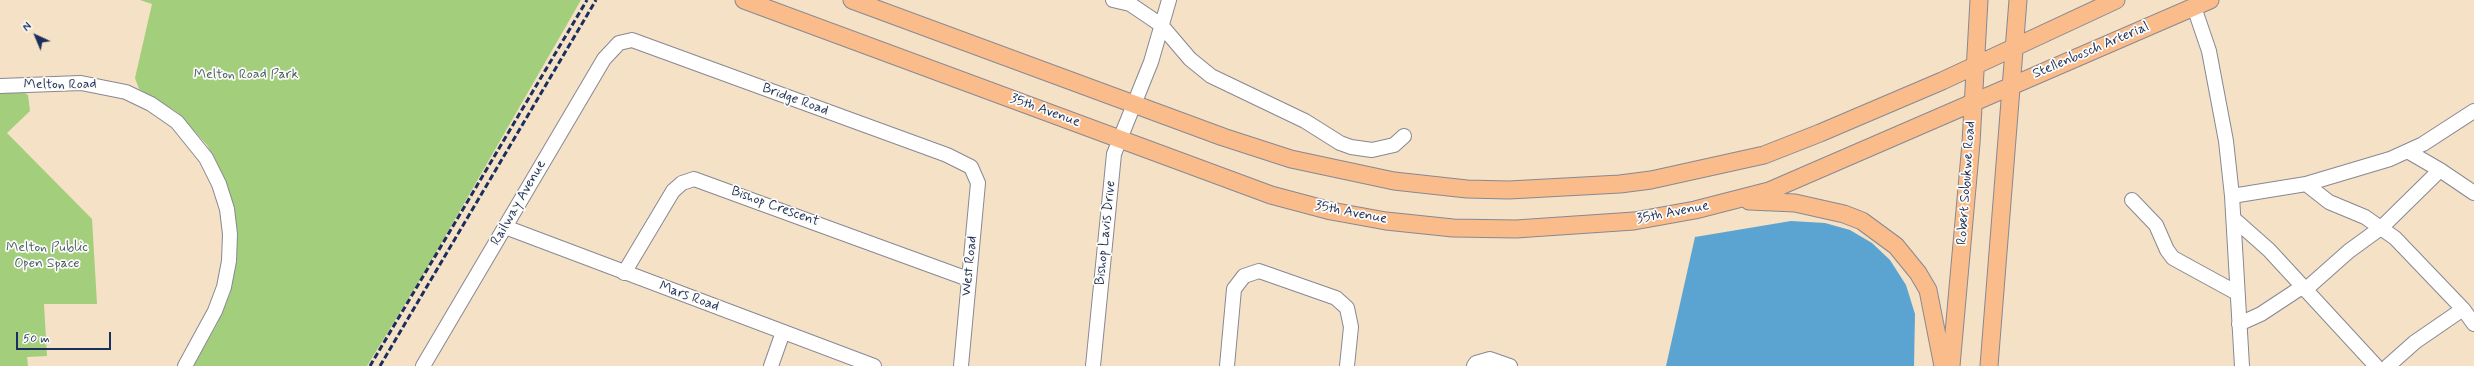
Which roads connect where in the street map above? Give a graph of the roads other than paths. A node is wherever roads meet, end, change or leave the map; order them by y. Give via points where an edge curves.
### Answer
1 (744, 0) edge
2 (852, 0) edge
3 (1113, 0) edge
4 (1169, 0) edge
5 (1979, 0) edge
6 (2018, 0) edge
7 (2116, 0) edge
8 (2210, 0) edge
9 (2194, 7) junction
10 (1161, 25) junction
11 (619, 43) joint
12 (2015, 45) junction
13 (1974, 65) junction
14 (2011, 85) junction
15 (0, 86) edge
16 (1972, 103) junction
17 (1133, 104) junction
18 (2474, 111) edge
19 (1404, 136) dead end
20 (1120, 138) junction
21 (2409, 152) junction
22 (970, 167) joint
23 (2440, 170) junction
24 (2306, 184) junction
25 (2474, 193) edge
26 (2232, 196) junction
27 (1739, 200) junction
28 (2132, 200) dead end
29 (2234, 219) junction
30 (505, 227) junction
31 (2382, 227) junction
32 (624, 273) junction
33 (968, 279) junction
34 (2303, 288) junction
35 (2237, 292) junction
36 (2463, 309) junction
37 (2239, 324) junction
38 (2474, 324) edge
39 (783, 332) junction
40 (1475, 364) edge
41 (185, 366) edge
42 (423, 366) edge
43 (771, 366) edge
44 (874, 366) edge
45 (961, 366) edge
46 (1093, 366) edge
47 (1227, 366) edge
48 (1348, 366) edge
49 (1510, 366) edge
50 (1943, 366) edge
51 (1951, 366) edge
52 (1989, 366) edge
53 (2242, 366) edge
54 (2376, 366) edge
55 (2388, 366) edge

1 - 20 main road, 35th Avenue
2 - 17 main road
3 - 10 street via 1130,4
4 - 10 street, Bishop Lavis Drive
5 - 13 main road, Robert Sobukwe Road
6 - 12 main road
7 - 12 main road
8 - 9 main road, Stellenbosch Arterial
9 - 14 main road, Stellenbosch Arterial
9 - 26 street via 2218,86
10 - 17 street, Bishop Lavis Drive via 1151,62
10 - 19 street via 1190,59 1211,76 1305,121 1340,142 1351,147 1372,150 1394,145
11 - 22 street, Bridge Road via 639,41 947,155
11 - 30 street, Railway Avenue via 600,65
12 - 13 main road
12 - 14 main road
13 - 16 main road, Robert Sobukwe Road
13 - 17 main road via 1872,112 1764,155 1651,180 1571,187 1467,189 1394,181 1340,171 1260,150
14 - 16 main road, Stellenbosch Arterial
14 - 52 main road
15 - 41 street, Melton Road via 81,83 126,92 151,104 177,122 206,158 219,184 227,209 230,234 229,261 224,287 215,311
16 - 27 main road, 35th Avenue via 1804,177
16 - 51 main road, Robert Sobukwe Road via 1971,143
17 - 20 street, Bishop Lavis Drive
18 - 21 street
20 - 27 main road, 35th Avenue via 1217,177 1271,195 1331,211 1453,228 1516,229 1634,221
20 - 46 street, Bishop Lavis Drive via 1112,167
21 - 23 street
21 - 24 street
22 - 33 street, West Road via 978,184
23 - 25 street
23 - 31 street
24 - 26 street
24 - 31 street via 2329,202
26 - 29 street
27 - 50 main road via 1795,203 1828,209 1862,221 1879,232 1896,246 1928,290
28 - 35 street via 2156,225 2173,258
29 - 34 street via 2269,250
29 - 35 street
30 - 32 street, Mars Road
30 - 42 street, Railway Avenue
31 - 34 street
31 - 36 street
32 - 33 street, Bishop Crescent via 673,191 682,182 694,179
32 - 39 street, Mars Road
33 - 45 street, West Road
34 - 37 street via 2261,314
34 - 54 street
35 - 37 street
36 - 38 street
36 - 55 street via 2415,342
37 - 53 street
39 - 43 street
39 - 44 street, Mars Road
40 - 49 street via 1490,359
47 - 48 street via 1234,289 1244,276 1259,271 1336,298 1347,308 1351,319

